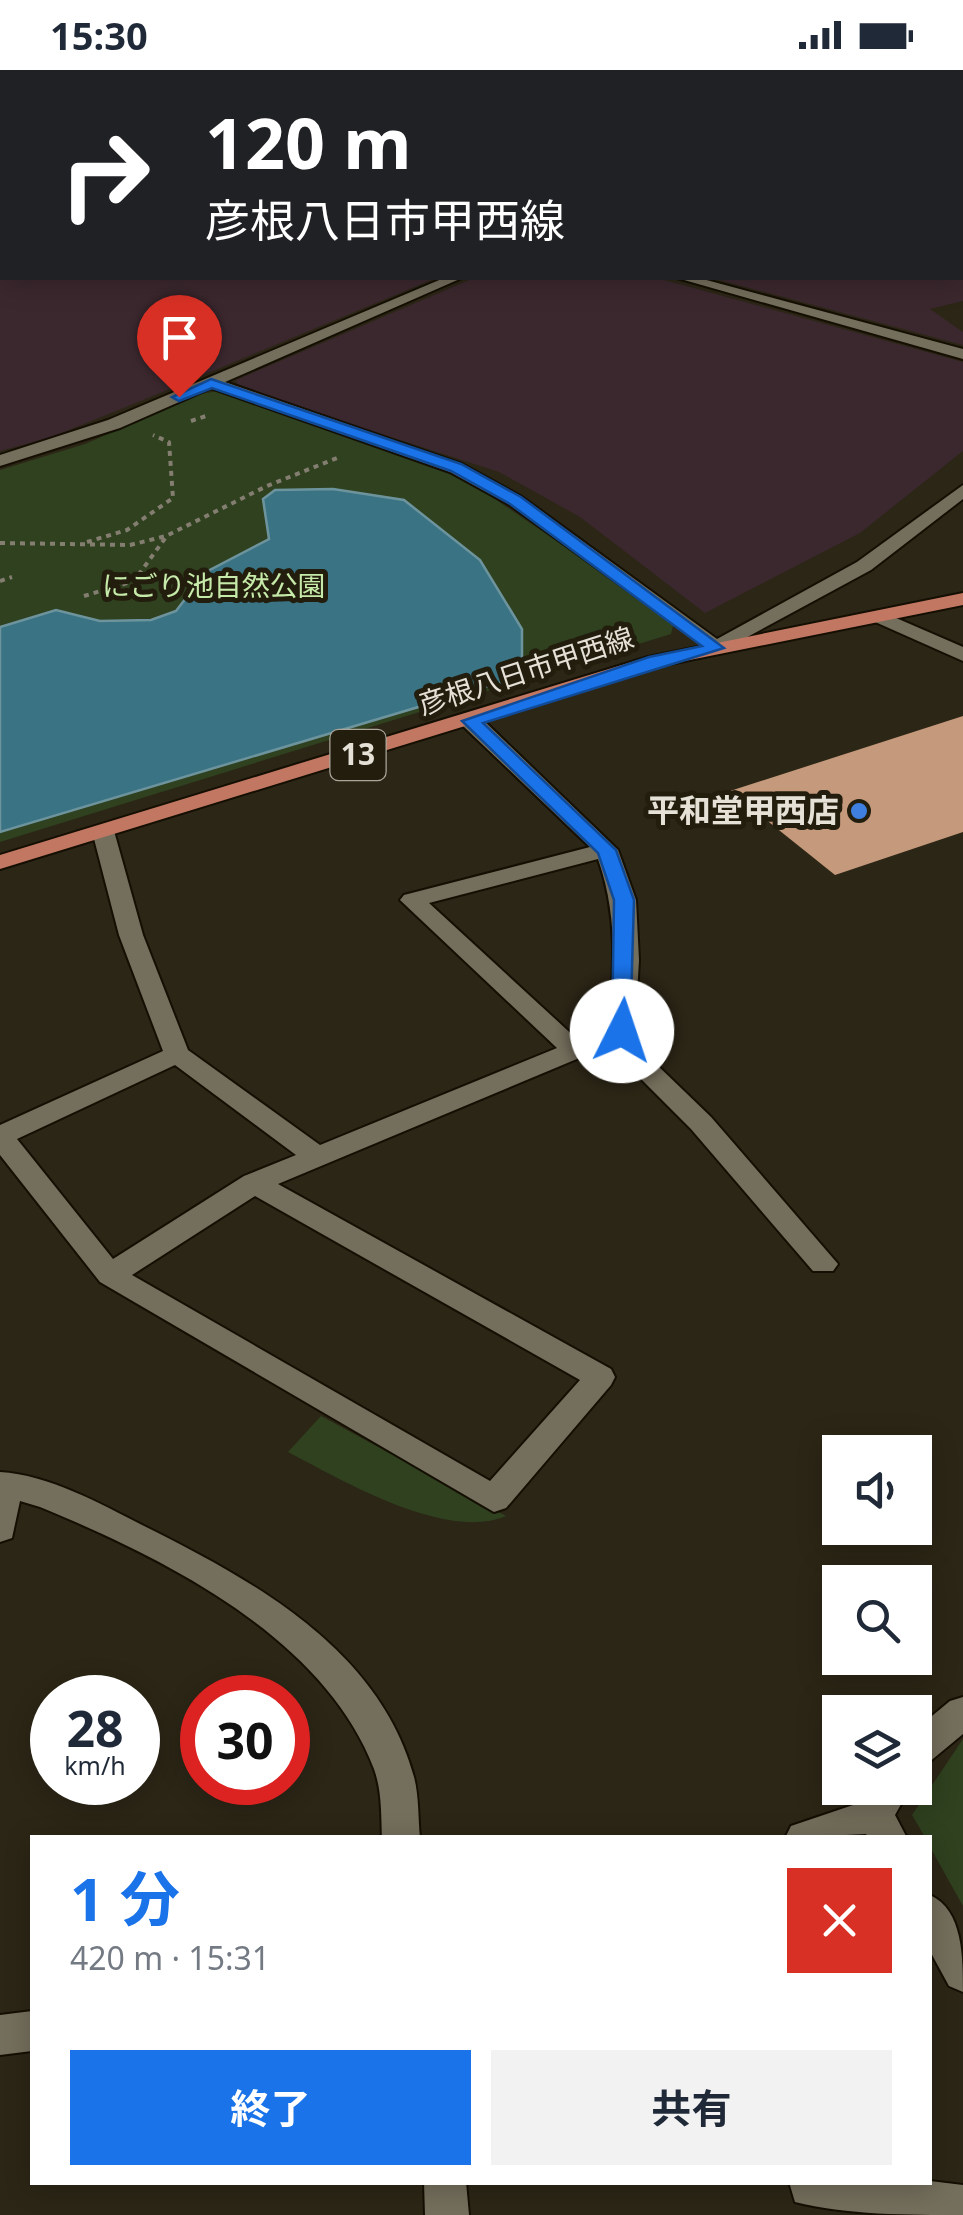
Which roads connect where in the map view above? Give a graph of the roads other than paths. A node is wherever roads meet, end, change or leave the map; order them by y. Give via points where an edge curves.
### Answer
1 (450, 280) edge
2 (691, 280) edge
3 (963, 354) edge
4 (211, 383) junction
5 (0, 461) edge
6 (963, 490) edge
7 (963, 599) edge
8 (880, 618) junction
9 (716, 648) junction
10 (963, 656) edge
11 (470, 721) junction
12 (103, 831) junction
13 (606, 850) junction
14 (0, 862) edge
15 (612, 1036) junction
16 (574, 1051) junction
17 (177, 1054) junction
18 (0, 1136) edge
19 (314, 1155) junction
20 (254, 1183) junction
21 (823, 1264) dead end
22 (110, 1274) junction
23 (3, 1485) edge
24 (0, 1529) edge
25 (963, 1712) edge
26 (932, 1738) edge
27 (885, 1813) edge
28 (402, 1835) edge
29 (814, 1835) edge
30 (932, 1918) edge
31 (963, 1973) edge
32 (30, 2031) edge
33 (0, 2035) edge
34 (445, 2185) edge
35 (810, 2185) edge
36 (963, 2207) edge
37 (447, 2215) edge

1 - 4 street
2 - 3 street
4 - 5 street via 55,446
4 - 9 street via 456,468 516,500
6 - 9 street via 864,566
7 - 8 main road, 彦根八日市甲西線 / 13
8 - 9 main road, 彦根八日市甲西線 / 13
8 - 10 street
9 - 11 main road, 彦根八日市甲西線 / 13
11 - 12 main road, 彦根八日市甲西線 / 13
11 - 13 street
12 - 14 main road, 彦根八日市甲西線 / 13
12 - 17 street via 131,935
13 - 15 street via 624,900 627,960 622,1031
13 - 16 street via 412,900
15 - 16 street
15 - 21 street via 701,1123
16 - 19 street
17 - 18 street
17 - 19 street
18 - 22 street
19 - 20 street
20 - 22 street
20 - 22 street via 600,1377 494,1499
23 - 24 street
23 - 28 street via 88,1513 233,1586 291,1628 342,1676 394,1771
25 - 26 street
27 - 29 street
30 - 31 street
32 - 33 street
34 - 37 street
35 - 36 street

